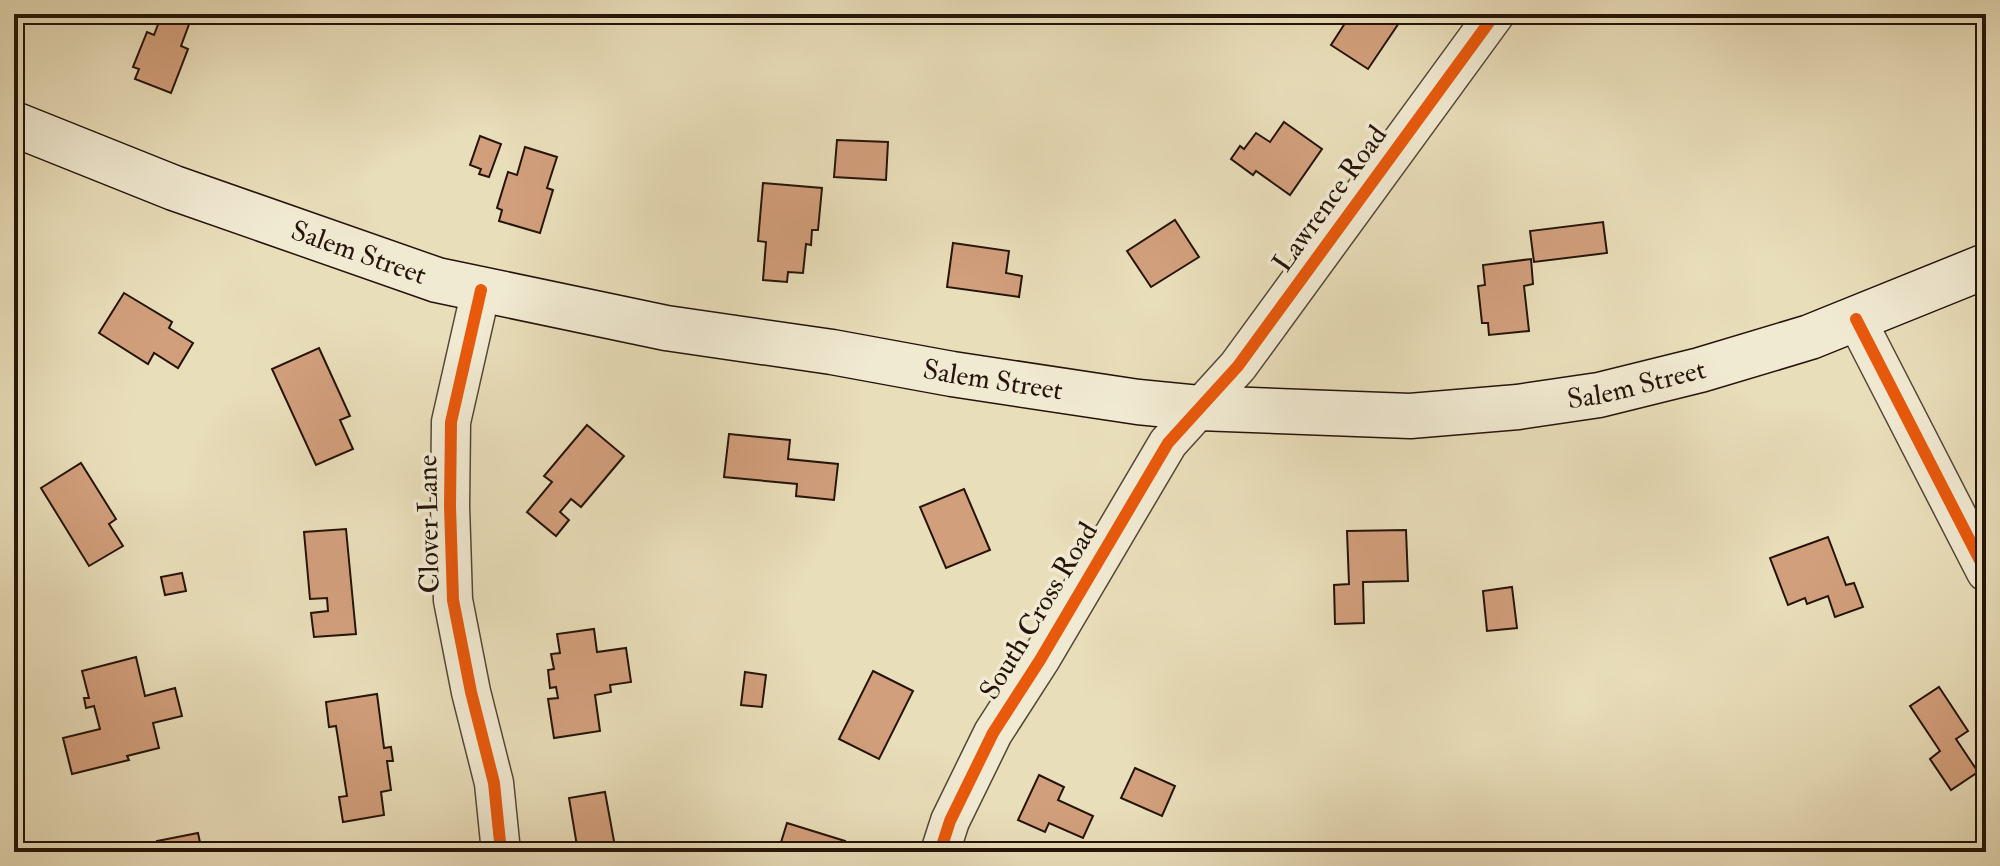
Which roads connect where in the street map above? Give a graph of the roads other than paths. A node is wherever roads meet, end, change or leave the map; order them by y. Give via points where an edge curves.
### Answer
1 (1495, 14) edge
2 (14, 124) edge
3 (1986, 266) edge
4 (481, 290) junction
5 (1856, 319) junction
6 (1199, 408) junction
7 (1986, 572) edge
8 (501, 852) edge
9 (940, 852) edge

1 - 6 street, Lawrence Road via 1238,366
2 - 4 main road, Salem Street via 202,198 437,280
3 - 5 main road, Salem Street
4 - 6 main road, Salem Street via 666,328
4 - 8 street, Clover Lane via 451,422 453,600 494,783
5 - 6 main road, Salem Street via 1700,370 1599,395 1518,407 1410,416
5 - 7 street
6 - 9 street, South Cross Road via 1168,443 993,733

